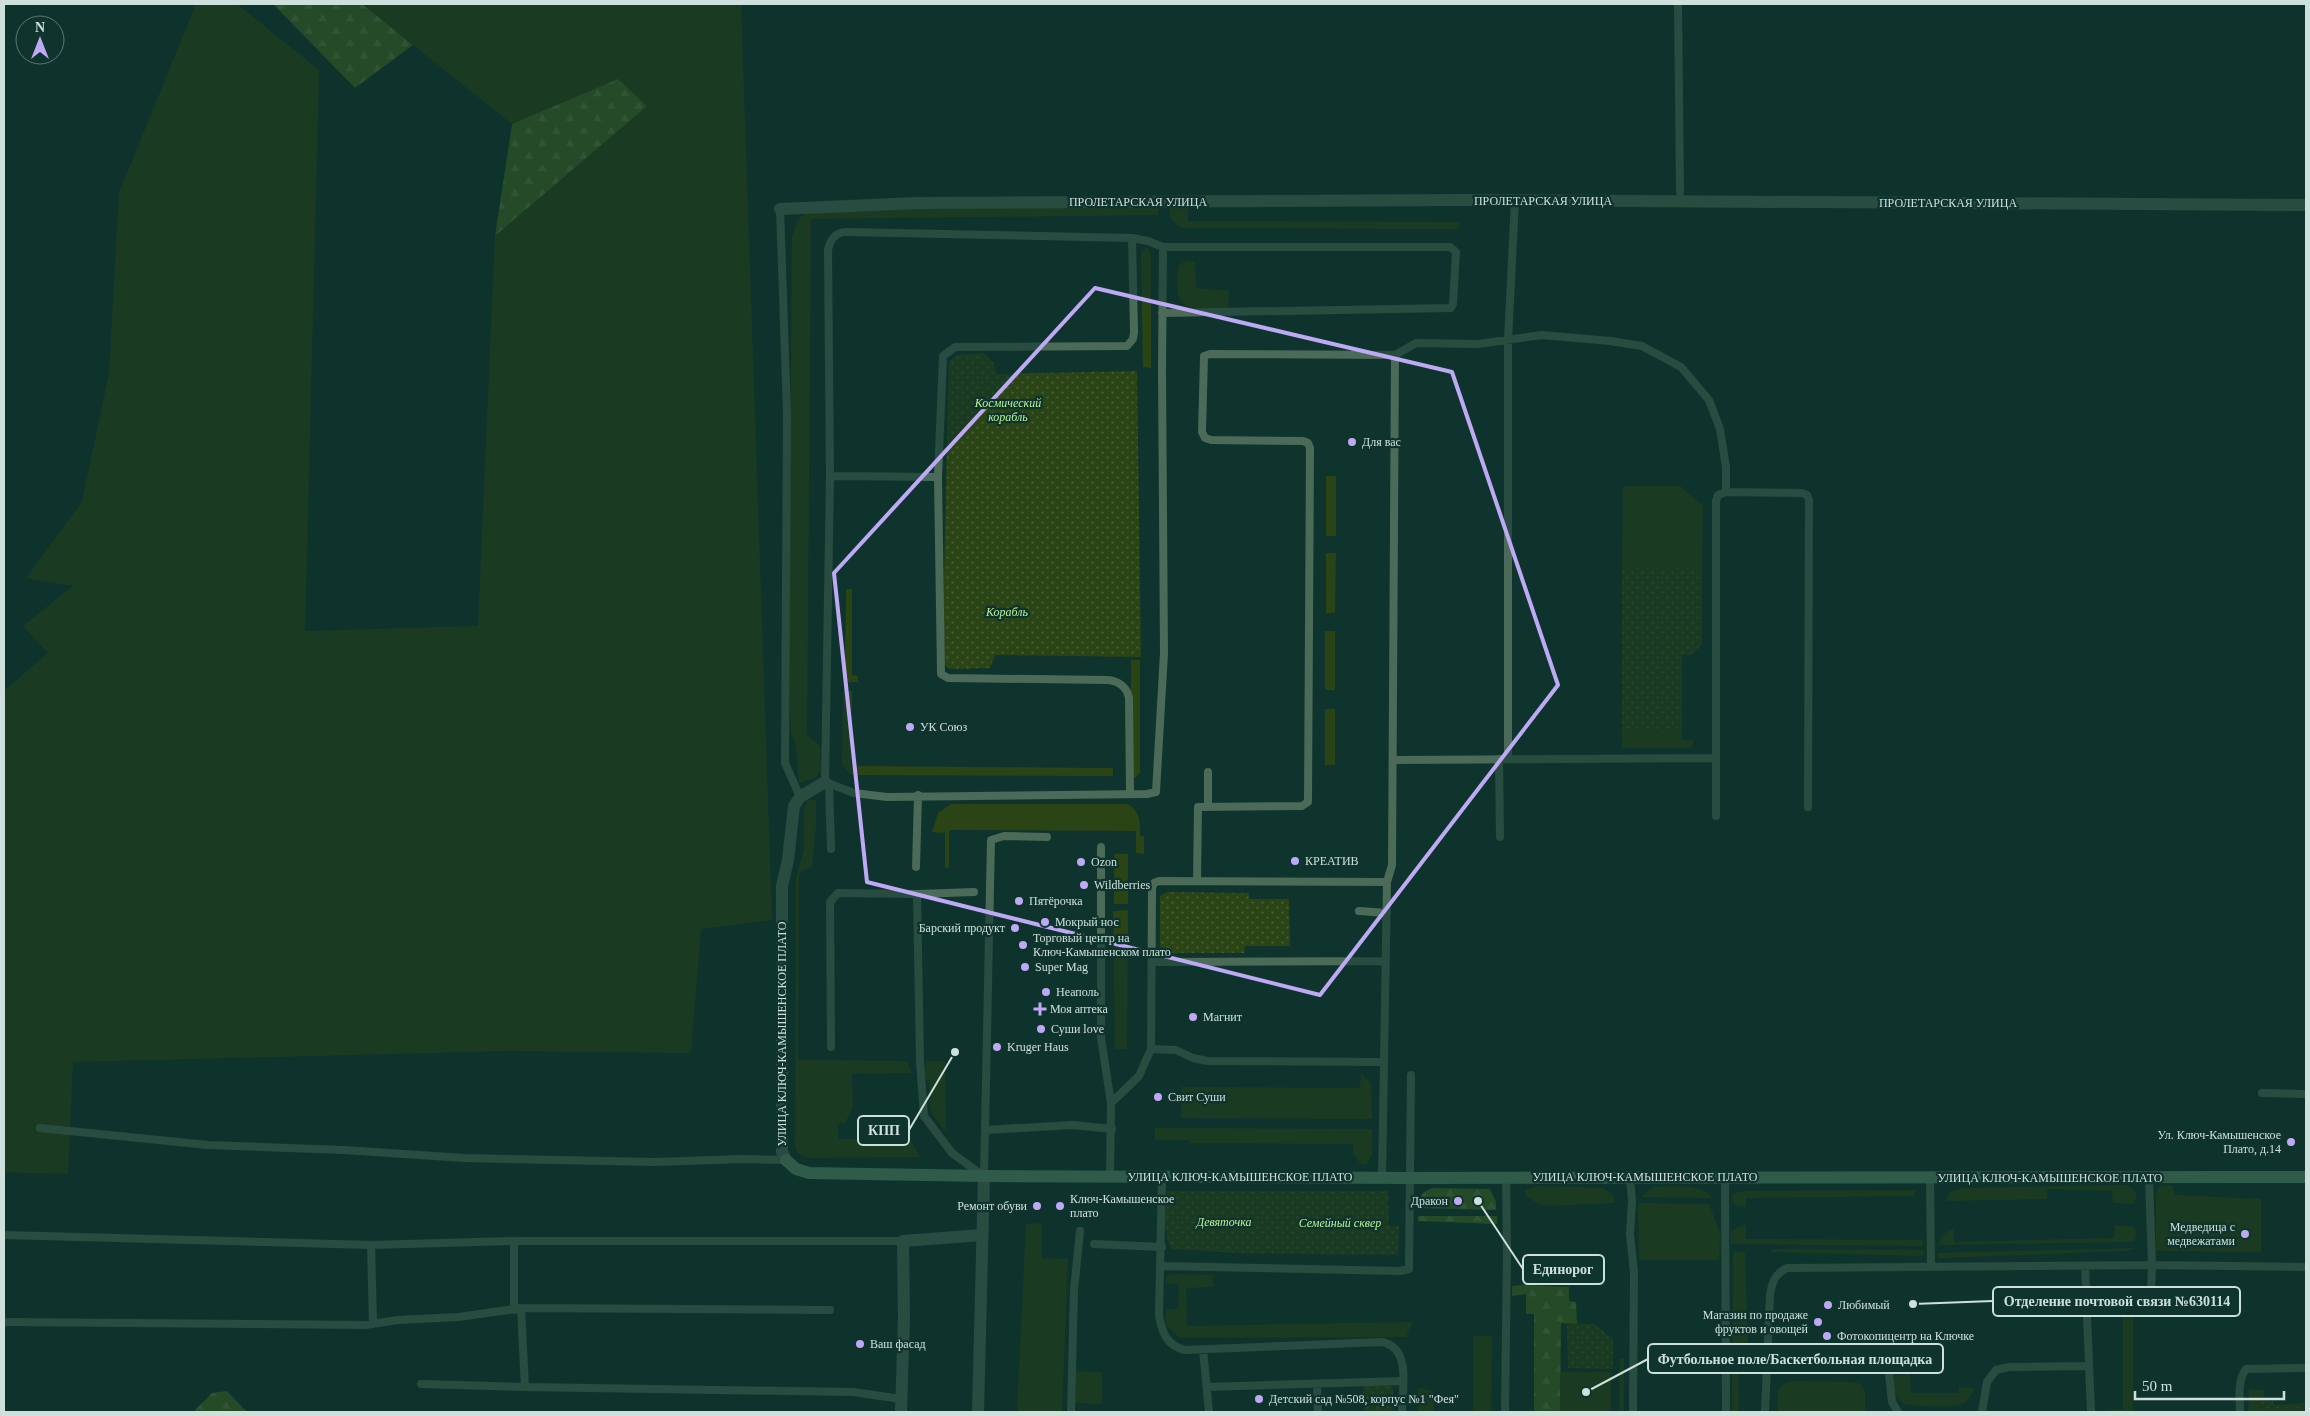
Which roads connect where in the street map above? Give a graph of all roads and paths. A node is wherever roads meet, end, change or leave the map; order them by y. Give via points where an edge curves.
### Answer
1 (1678, 4) edge
2 (1680, 192) dead end
3 (1515, 201) junction
4 (2306, 205) edge
5 (780, 209) joint
6 (1132, 238) junction
7 (1163, 247) junction
8 (1162, 313) junction
9 (1508, 340) junction
10 (1395, 355) junction
11 (830, 476) junction
12 (938, 477) junction
13 (1726, 492) junction
14 (1716, 758) junction
15 (1499, 759) junction
16 (1508, 759) junction
17 (1393, 760) junction
18 (1208, 772) dead end
19 (827, 783) junction
20 (1130, 793) junction
21 (918, 795) junction
22 (800, 797) junction
23 (1208, 806) junction
24 (1808, 807) dead end
25 (1716, 816) dead end
26 (1047, 837) dead end
27 (1500, 837) dead end
28 (1101, 847) dead end
29 (831, 849) dead end
30 (916, 867) dead end
31 (1197, 881) junction
32 (1387, 882) junction
33 (974, 892) dead end
34 (917, 894) junction
35 (1359, 911) dead end
36 (1387, 913) junction
37 (1386, 961) junction
38 (1152, 962) junction
39 (831, 1048) dead end
40 (1151, 1049) junction
41 (1384, 1062) junction
42 (1411, 1075) dead end
43 (2262, 1093) dead end
44 (2306, 1094) edge
45 (1111, 1102) junction
46 (40, 1128) dead end
47 (1112, 1129) junction
48 (985, 1130) junction
49 (786, 1160) junction
50 (984, 1176) junction
51 (1110, 1176) junction
52 (1506, 1176) junction
53 (1162, 1177) junction
54 (2149, 1177) junction
55 (2306, 1177) edge
56 (1382, 1178) junction
57 (1409, 1178) junction
58 (1630, 1178) junction
59 (1726, 1178) junction
60 (1930, 1178) junction
61 (1080, 1231) dead end
62 (4, 1235) edge
63 (982, 1235) junction
64 (514, 1241) junction
65 (903, 1241) junction
66 (1094, 1244) dead end
67 (372, 1245) junction
68 (1162, 1247) junction
69 (2152, 1265) junction
70 (1162, 1266) junction
71 (2085, 1267) junction
72 (1931, 1268) junction
73 (2306, 1268) edge
74 (2151, 1293) dead end
75 (517, 1309) junction
76 (830, 1310) dead end
77 (4, 1322) edge
78 (373, 1324) junction
79 (1203, 1350) junction
80 (1767, 1361) junction
81 (2089, 1366) junction
82 (2306, 1368) edge
83 (1402, 1381) junction
84 (421, 1384) dead end
85 (1317, 1384) junction
86 (525, 1387) junction
87 (1208, 1387) junction
88 (901, 1399) junction
89 (901, 1412) edge
90 (978, 1412) edge
91 (1071, 1412) edge
92 (1209, 1412) edge
93 (1318, 1412) edge
94 (1402, 1412) edge
95 (1505, 1412) edge
96 (1633, 1412) edge
97 (1726, 1412) edge
98 (1765, 1412) edge
99 (1898, 1412) edge
100 (1982, 1412) edge
101 (2091, 1412) edge
102 (2240, 1412) edge

1 - 2 lane
3 - 4 street, ПРОЛЕТАРСКАЯ УЛИЦА
3 - 5 street, ПРОЛЕТАРСКАЯ УЛИЦА via 928,202
3 - 9 lane
5 - 22 lane via 787,414 785,763
6 - 7 lane
6 - 11 lane via 846,232 836,235 828,250
6 - 12 lane via 1134,335 1127,346 955,347 945,352 942,359
7 - 8 lane
7 - 8 lane via 1450,247 1456,254 1451,308
8 - 20 lane via 1164,653 1157,791 1154,794
9 - 10 lane via 1478,344 1416,343
9 - 13 lane via 1542,335 1610,341 1642,346 1681,367 1709,400 1720,429
9 - 16 lane
10 - 17 lane
10 - 23 lane via 1204,356 1202,432 1205,438 1303,440 1310,448 1308,802 1302,806
11 - 12 lane
11 - 19 lane
12 - 20 lane via 941,674 948,678 1117,682 1125,688 1129,698
13 - 14 lane via 1718,495 1716,501
13 - 24 lane via 1802,493 1809,500
14 - 16 lane
14 - 25 lane
15 - 16 lane
15 - 17 lane
15 - 27 lane
17 - 32 lane via 1392,865
18 - 23 lane
19 - 21 lane via 854,793 887,797
19 - 22 street
19 - 29 lane
20 - 21 lane
21 - 30 lane
22 - 49 street, УЛИЦА КЛЮЧ-КАМЫШЕНСКОЕ ПЛАТО via 794,806 782,886 782,1152
23 - 31 lane via 1197,809
26 - 48 lane via 999,836 993,838 990,846
28 - 45 lane via 1101,1038
31 - 32 lane
31 - 38 lane via 1154,882
32 - 36 lane
33 - 34 lane
34 - 39 lane via 838,894 830,902
34 - 50 lane via 924,1116 952,1153
35 - 36 lane
36 - 37 lane
37 - 38 lane
37 - 41 lane
38 - 40 lane
40 - 41 lane via 1176,1050 1208,1061
40 - 45 lane via 1139,1076
41 - 56 lane
42 - 57 lane
43 - 44 lane
45 - 47 lane
46 - 49 lane via 208,1145 464,1158 654,1162
47 - 48 lane via 1073,1126
47 - 51 lane
48 - 50 lane
49 - 50 street, УЛИЦА КЛЮЧ-КАМЫШЕНСКОЕ ПЛАТО via 796,1169 809,1173
50 - 51 street, УЛИЦА КЛЮЧ-КАМЫШЕНСКОЕ ПЛАТО
50 - 63 street
51 - 53 street, УЛИЦА КЛЮЧ-КАМЫШЕНСКОЕ ПЛАТО
52 - 57 street, УЛИЦА КЛЮЧ-КАМЫШЕНСКОЕ ПЛАТО
52 - 58 street, УЛИЦА КЛЮЧ-КАМЫШЕНСКОЕ ПЛАТО
52 - 95 lane
53 - 56 street, УЛИЦА КЛЮЧ-КАМЫШЕНСКОЕ ПЛАТО
53 - 68 lane
54 - 55 street, УЛИЦА КЛЮЧ-КАМЫШЕНСКОЕ ПЛАТО
54 - 60 street, УЛИЦА КЛЮЧ-КАМЫШЕНСКОЕ ПЛАТО
54 - 69 lane
56 - 57 street, УЛИЦА КЛЮЧ-КАМЫШЕНСКОЕ ПЛАТО
57 - 70 lane via 1409,1270
58 - 59 street, УЛИЦА КЛЮЧ-КАМЫШЕНСКОЕ ПЛАТО
58 - 96 lane
59 - 60 street, УЛИЦА КЛЮЧ-КАМЫШЕНСКОЕ ПЛАТО
59 - 97 lane
60 - 72 lane
61 - 91 lane via 1074,1290
62 - 67 lane
63 - 65 street
63 - 90 street
64 - 65 lane
64 - 67 lane
64 - 75 lane
65 - 88 street
66 - 68 lane
67 - 78 lane
68 - 70 lane
69 - 71 lane
69 - 73 lane
69 - 74 lane
70 - 79 lane via 1159,1316 1165,1337 1178,1348
71 - 72 lane
71 - 81 lane
72 - 80 lane via 1787,1268 1781,1271 1773,1279 1770,1290
75 - 76 lane
75 - 78 lane
75 - 86 lane
77 - 78 lane
79 - 83 lane via 1382,1342 1394,1346 1400,1354
79 - 87 lane
80 - 98 lane
80 - 99 lane via 1885,1360 1892,1402
81 - 100 lane via 1996,1370 1987,1382
81 - 101 lane
82 - 102 lane via 2246,1369 2240,1383
83 - 85 lane
83 - 94 lane
84 - 86 lane
85 - 87 lane
85 - 93 lane
86 - 88 lane via 853,1392
87 - 92 lane
88 - 89 street

